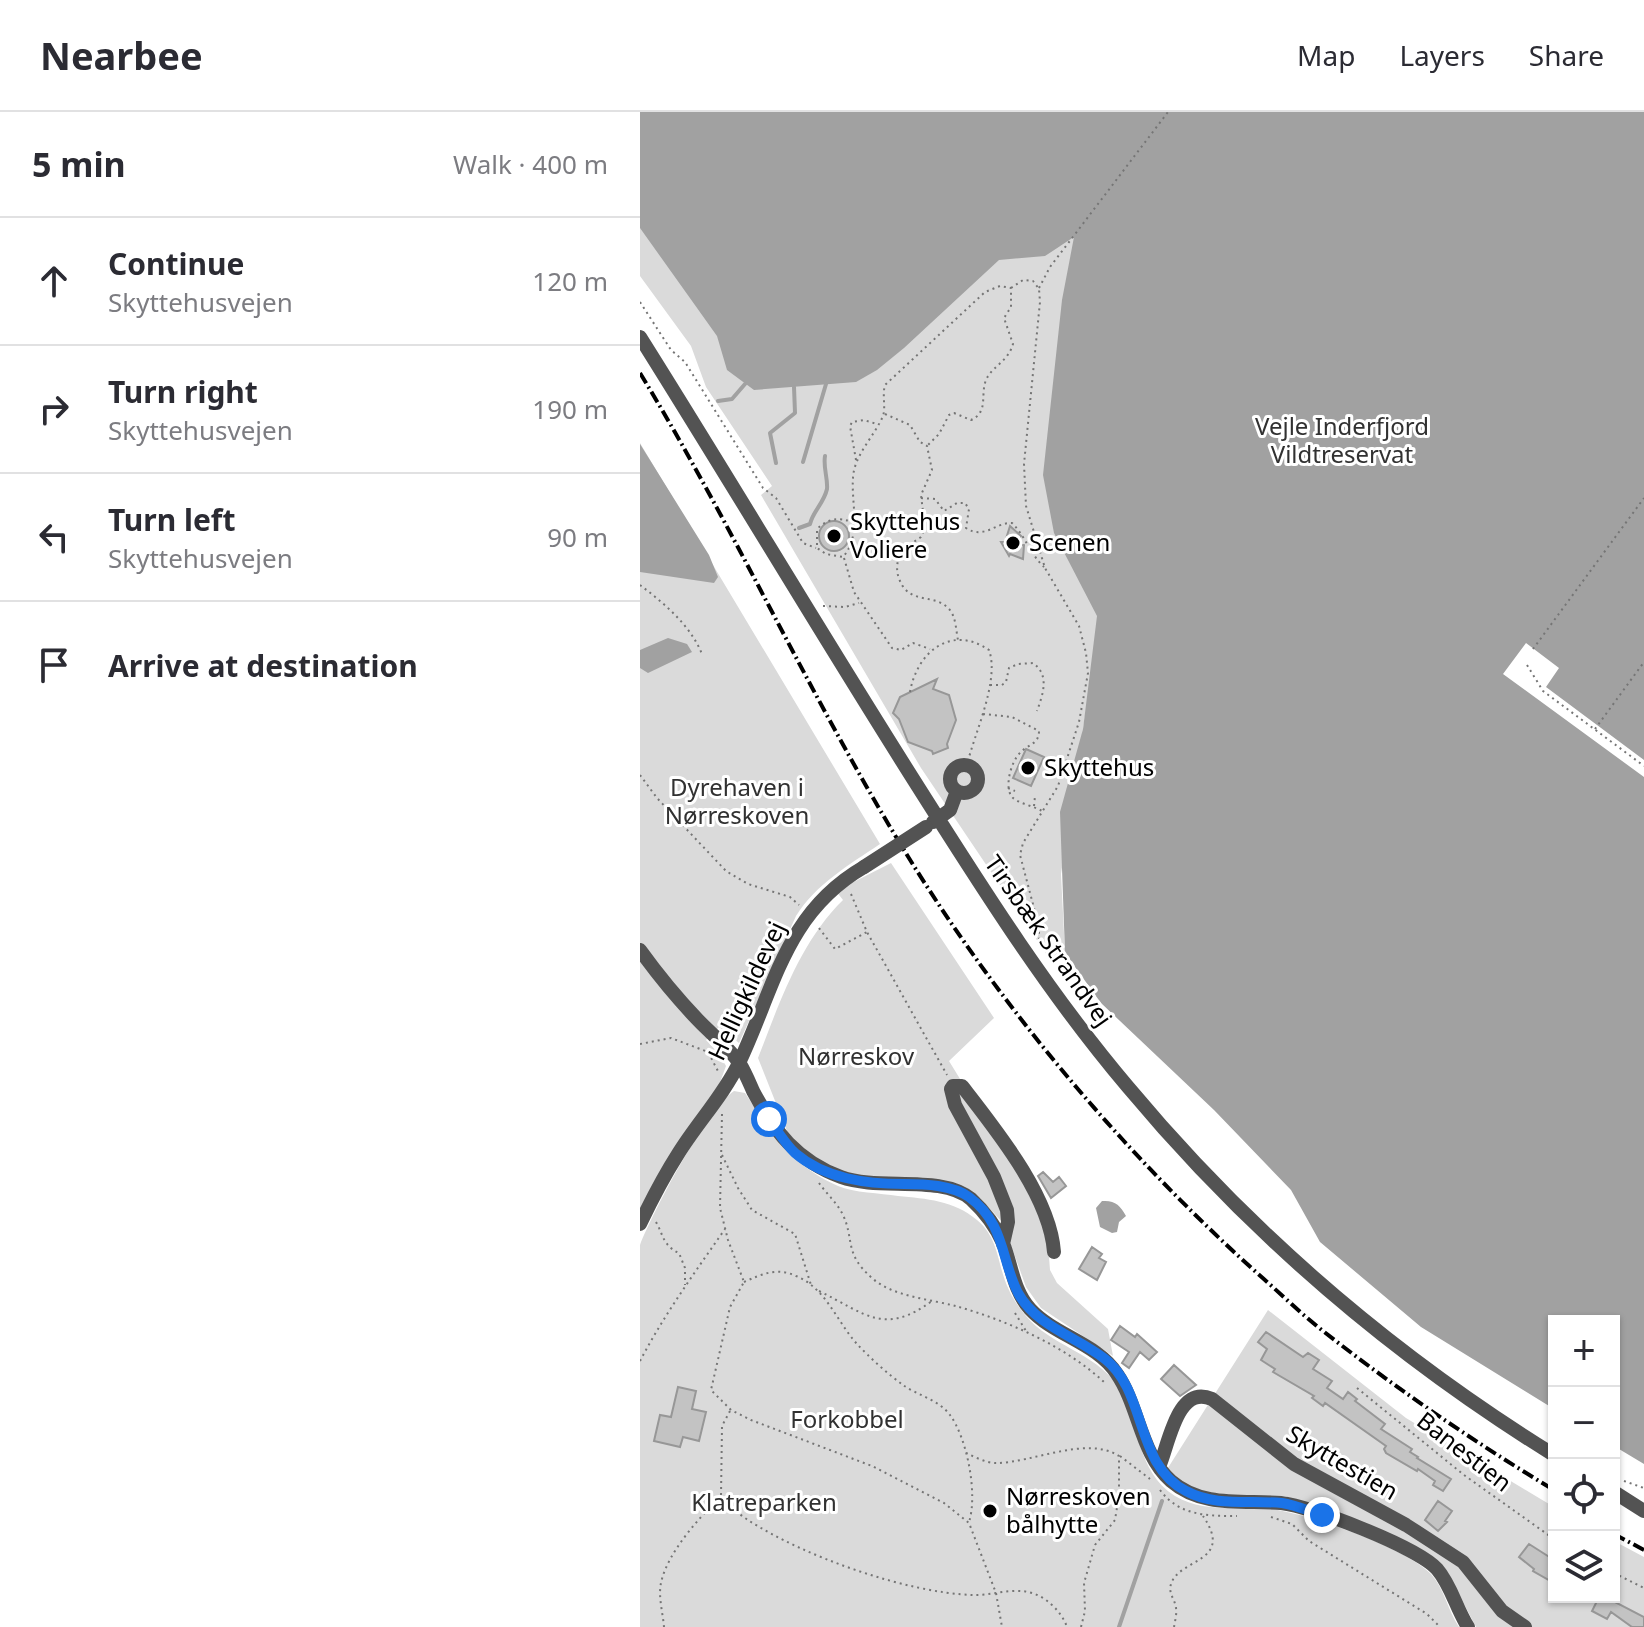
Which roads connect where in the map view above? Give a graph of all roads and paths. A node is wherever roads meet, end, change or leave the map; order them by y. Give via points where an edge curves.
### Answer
1 (1168, 112) edge
2 (1011, 288) junction
3 (1039, 289) junction
4 (640, 302) edge
5 (640, 337) edge
6 (884, 413) junction
7 (878, 424) junction
8 (927, 446) junction
9 (856, 463) junction
10 (921, 498) junction
11 (1644, 498) edge
12 (854, 522) junction
13 (853, 542) junction
14 (817, 548) junction
15 (902, 550) junction
16 (843, 557) junction
17 (1045, 568) junction
18 (640, 585) edge
19 (804, 603) junction
20 (861, 603) junction
21 (958, 640) junction
22 (930, 649) junction
23 (1533, 649) dead end
24 (702, 654) dead end
25 (1644, 662) edge
26 (1527, 665) dead end
27 (989, 685) junction
28 (910, 692) dead end
29 (1037, 711) dead end
30 (983, 714) junction
31 (1594, 729) junction
32 (967, 765) junction
33 (1644, 766) edge
34 (640, 775) edge
35 (1007, 787) junction
36 (957, 791) junction
37 (1015, 791) dead end
38 (1035, 796) dead end
39 (1034, 806) junction
40 (1043, 812) junction
41 (932, 823) junction
42 (845, 878) junction
43 (808, 914) junction
44 (867, 932) junction
45 (640, 950) edge
46 (1032, 963) junction
47 (640, 1044) edge
48 (739, 1062) junction
49 (953, 1086) junction
50 (722, 1092) junction
51 (721, 1152) junction
52 (817, 1165) junction
53 (642, 1220) edge
54 (725, 1228) junction
55 (1003, 1244) junction
56 (1054, 1252) dead end
57 (744, 1282) junction
58 (811, 1286) junction
59 (685, 1288) junction
60 (819, 1291) junction
61 (933, 1300) junction
62 (640, 1361) edge
63 (1109, 1386) dead end
64 (1357, 1388) dead end
65 (731, 1410) junction
66 (1548, 1451) edge
67 (965, 1453) junction
68 (1119, 1456) junction
69 (1154, 1467) junction
70 (1155, 1483) junction
71 (1644, 1488) edge
72 (1620, 1490) edge
73 (1620, 1491) edge
74 (721, 1496) junction
75 (1644, 1508) edge
76 (1202, 1516) junction
77 (1244, 1516) dead end
78 (1267, 1516) dead end
79 (969, 1523) junction
80 (1548, 1535) edge
81 (1620, 1576) edge
82 (1644, 1588) edge
83 (996, 1593) junction
84 (664, 1627) edge
85 (1002, 1627) edge
86 (1067, 1627) edge
87 (1081, 1627) edge
88 (1174, 1627) edge
89 (1440, 1627) edge
90 (1468, 1627) edge
91 (1525, 1627) edge

1 - 3 path via 1050,267
2 - 3 path via 1028,279
2 - 6 path via 985,292 889,379 883,392
2 - 8 path via 1011,307 1004,318 1013,344 1008,358 986,380 980,413 971,420 949,415
3 - 17 path via 1024,494
4 - 14 path via 685,362 763,488 776,498 803,543
5 - 19 street, Tirsbæk Strandvej
6 - 7 path
6 - 8 path via 910,425
7 - 9 path
7 - 9 path via 852,422
8 - 10 path via 932,470
9 - 12 path
10 - 15 path via 925,530
10 - 17 path via 931,497 944,511 965,503 966,528 972,532 1012,523
11 - 23 path
12 - 13 path
12 - 14 path via 827,520 817,529
13 - 15 path
13 - 16 path
14 - 16 path
15 - 21 path via 897,566 901,585 913,597 948,607
16 - 20 path
17 - 40 path via 1079,626 1088,673 1074,739
18 - 24 path via 695,636
19 - 20 path
19 - 41 street, Tirsbæk Strandvej
20 - 22 path via 892,648 901,650 913,643
21 - 22 path
21 - 27 path via 989,650
22 - 28 path
25 - 31 path
26 - 31 path via 1543,691
27 - 29 path via 1006,682 1009,668 1033,663 1045,685
27 - 30 path
30 - 32 path
30 - 35 path via 1012,717 1039,731 1032,746 1016,757
31 - 33 path
32 - 36 street via 950,775
32 - 36 street via 977,772 977,786 966,793
34 - 43 path via 726,871 790,897
35 - 37 path
35 - 39 path via 1017,801
36 - 41 street via 950,810
38 - 39 path
39 - 40 path
40 - 46 path via 1020,855 1039,927
41 - 42 street, Helligkildevej, bridge
41 - 46 street, Tirsbæk Strandvej
42 - 43 street, Helligkildevej
42 - 44 path
43 - 44 path via 835,949
43 - 48 street, Helligkildevej via 765,996
44 - 49 path
45 - 48 street via 669,989
46 - 66 street, Tirsbæk Strandvej via 1127,1086 1245,1214 1395,1345
47 - 50 path via 671,1038 708,1052 722,1078
48 - 50 street, Helligkildevej
48 - 52 street via 769,1119 795,1153
49 - 55 street via 955,1105 1007,1210
49 - 56 street via 962,1086 1024,1174 1048,1222
50 - 51 path
50 - 53 street, Helligkildevej via 677,1155
51 - 54 path
51 - 58 path via 752,1210 795,1234
52 - 55 street via 855,1181 928,1184 968,1197 995,1226
52 - 61 path via 817,1180 843,1214 851,1251 863,1269 883,1286
53 - 59 path via 656,1222 664,1241 679,1253
54 - 57 path
54 - 59 path
55 - 69 street via 1018,1293 1032,1311 1116,1372
57 - 58 path via 772,1270 796,1275
57 - 65 path via 730,1307 711,1390
58 - 60 path
59 - 62 path
60 - 61 path via 882,1321 917,1312
60 - 67 path via 857,1344 904,1386 949,1414
61 - 63 path via 1026,1331
64 - 80 path, Banestien
65 - 74 path via 722,1426
65 - 79 path via 872,1466 944,1503
67 - 68 path via 992,1464 1085,1449
67 - 79 path via 973,1499
68 - 70 path
68 - 87 path via 1115,1520 1095,1545 1084,1583
69 - 70 path
69 - 90 street via 1186,1492 1208,1499 1286,1504 1398,1544 1434,1565
69 - 91 street, Skyttestien via 1188,1400 1212,1399 1294,1464 1463,1562 1502,1611
70 - 76 path via 1177,1507
71 - 72 path
73 - 75 street
74 - 83 path via 746,1519 829,1561 909,1585 974,1596
74 - 84 path via 698,1519 660,1585
76 - 77 path
76 - 88 path via 1212,1537 1205,1557 1181,1570 1171,1583
78 - 89 path via 1292,1524 1309,1541
79 - 83 path
81 - 82 path
83 - 85 path
83 - 86 path via 1029,1592 1048,1602

